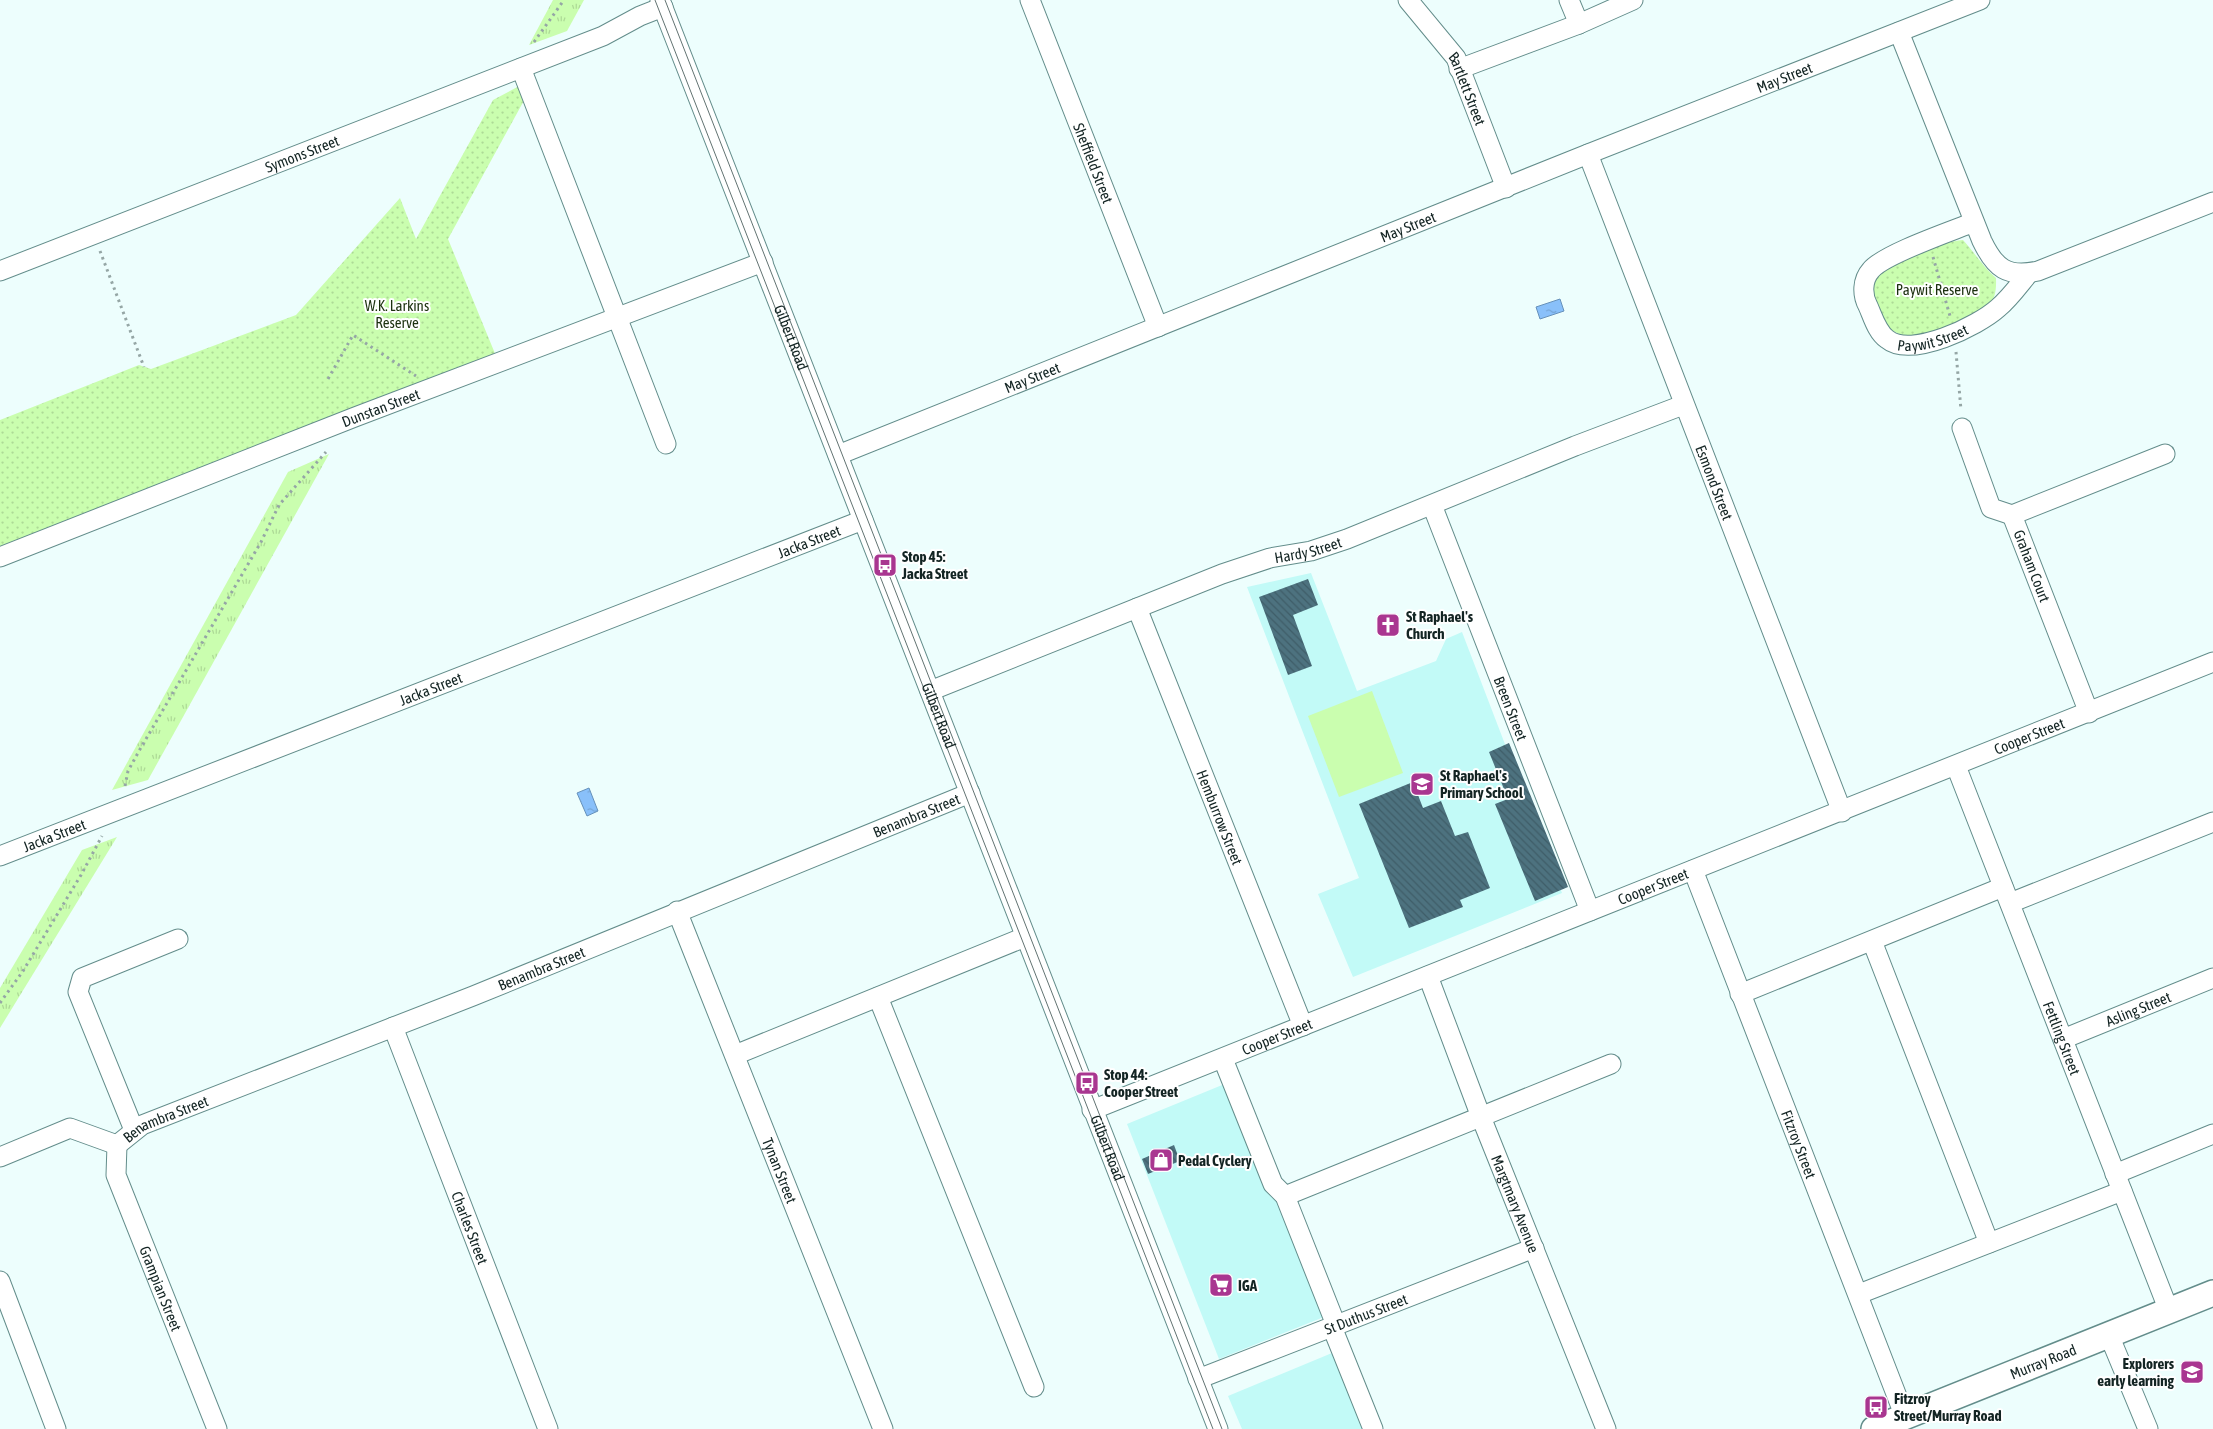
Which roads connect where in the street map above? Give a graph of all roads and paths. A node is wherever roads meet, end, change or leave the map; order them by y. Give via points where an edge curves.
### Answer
1 (564, 0) edge
2 (1030, 0) edge
3 (1408, 0) edge
4 (1569, 0) edge
5 (1633, 0) edge
6 (1980, 0) edge
7 (663, 8) edge
8 (1578, 24) junction
9 (1899, 32) junction
10 (533, 44) dead end
11 (521, 68) junction
12 (1458, 69) junction
13 (1588, 154) junction
14 (1506, 188) junction
15 (2213, 202) edge
16 (1974, 222) junction
17 (94, 235) junction
18 (1928, 241) junction
19 (763, 262) junction
20 (0, 271) edge
21 (2029, 273) junction
22 (616, 316) junction
23 (1158, 327) junction
24 (1954, 332) junction
25 (144, 367) dead end
26 (417, 376) dead end
27 (328, 379) dead end
28 (1683, 405) junction
29 (1962, 428) joint
30 (666, 444) dead end
31 (326, 452) dead end
32 (2165, 454) dead end
33 (838, 455) junction
34 (1432, 505) junction
35 (2012, 516) junction
36 (863, 520) junction
37 (0, 556) edge
38 (1137, 608) junction
39 (2213, 662) edge
40 (930, 691) junction
41 (2089, 713) junction
42 (1956, 766) junction
43 (125, 786) dead end
44 (970, 793) junction
45 (1842, 812) junction
46 (2213, 822) edge
47 (102, 836) dead end
48 (0, 856) edge
49 (1693, 870) junction
50 (2007, 895) junction
51 (678, 911) junction
52 (1590, 911) junction
53 (1025, 937) junction
54 (178, 939) dead end
55 (1872, 940) junction
56 (1428, 976) junction
57 (2213, 978) edge
58 (1740, 994) junction
59 (878, 997) junction
60 (0, 1003) edge
61 (1303, 1026) junction
62 (393, 1027) junction
63 (2063, 1039) junction
64 (735, 1055) junction
65 (1223, 1058) junction
66 (1611, 1064) dead end
67 (1092, 1110) junction
68 (1481, 1117) junction
69 (134, 1130) junction
70 (2213, 1134) edge
71 (117, 1145) junction
72 (0, 1157) edge
73 (2119, 1183) junction
74 (1285, 1196) junction
75 (1989, 1243) junction
76 (1534, 1248) junction
77 (0, 1282) edge
78 (2213, 1293) edge
79 (1858, 1294) junction
80 (2169, 1311) junction
81 (1334, 1326) junction
82 (2109, 1335) junction
83 (1198, 1379) junction
84 (1034, 1387) dead end
85 (1905, 1417) junction
86 (56, 1429) edge
87 (217, 1429) edge
88 (548, 1429) edge
89 (883, 1429) edge
90 (1218, 1429) edge
91 (1373, 1429) edge
92 (1606, 1429) edge
93 (1874, 1429) edge
94 (2148, 1429) edge

1 - 10 path
2 - 23 street, Sheffield Street
3 - 12 street, Bartlett Street via 1456,58
4 - 8 street
5 - 8 street
6 - 9 street, May Street
7 - 11 street, Symons Street via 643,26 603,36
7 - 19 street, Gilbert Road
8 - 12 street
9 - 13 street, May Street
9 - 16 street
11 - 17 street, Symons Street
11 - 22 street
12 - 14 street, Bartlett Street
13 - 14 street, May Street
13 - 28 street, Esmond Street
14 - 23 street, May Street
15 - 21 street
16 - 18 street, Paywit Street
16 - 21 street via 1998,265 2012,273
17 - 20 street, Symons Street
17 - 25 path
18 - 24 path
18 - 24 street, Paywit Street via 1875,266 1866,280 1866,302 1882,334 1895,344 1923,345
19 - 22 street, Dunstan Street
19 - 33 street, Gilbert Road
21 - 24 street, Paywit Street via 1998,308
22 - 30 street
22 - 37 street, Dunstan Street
23 - 33 street, May Street
24 - 29 path
26 - 27 path via 353,335
28 - 34 street, Hardy Street
28 - 45 street, Esmond Street
29 - 35 street via 1991,508
31 - 43 path via 279,506 139,751 128,771
32 - 35 street, Graham Court
33 - 36 street, Gilbert Road
34 - 38 street, Hardy Street via 1311,551 1270,558 1222,574
34 - 52 street, Breen Street
35 - 41 street, Graham Court
36 - 40 street, Gilbert Road
36 - 48 street, Jacka Street
38 - 40 street, Hardy Street
38 - 61 street, Hemburrow Street
39 - 41 street, Cooper Street
40 - 44 street, Gilbert Road
41 - 42 street, Cooper Street
42 - 45 street, Cooper Street
42 - 50 street, Fettling Street
44 - 51 street, Benambra Street
44 - 53 street, Gilbert Road
45 - 49 street, Cooper Street
46 - 50 street
47 - 60 path via 23,971
49 - 52 street, Cooper Street
49 - 58 street, Fitzroy Street
50 - 55 street
50 - 63 street, Fettling Street
51 - 62 street, Benambra Street
51 - 64 street, Tynan Street
52 - 56 street, Cooper Street
53 - 59 street
53 - 67 street, Gilbert Road
54 - 69 street via 82,978 78,992
55 - 58 street
55 - 75 street
56 - 61 street, Cooper Street
56 - 68 street, Margtmary Avenue
57 - 63 street, Asling Street
58 - 79 street, Fitzroy Street
59 - 64 street
59 - 84 street
61 - 65 street, Cooper Street
62 - 69 street, Benambra Street
62 - 88 street, Charles Street
63 - 73 street, Fettling Street
64 - 89 street, Tynan Street
65 - 67 street, Cooper Street
65 - 74 street via 1273,1184
66 - 68 street
67 - 83 street, Gilbert Road
68 - 74 street
68 - 76 street, Margtmary Avenue
69 - 71 street, Benambra Street
70 - 73 street
71 - 72 street via 70,1128
71 - 87 street, Grampian Street via 116,1175
73 - 75 street
73 - 80 street, Fettling Street
74 - 81 street
75 - 79 street
76 - 81 street, St Duthus Street
76 - 92 street, Margtmary Avenue
77 - 86 street
78 - 80 main road, Murray Road
79 - 85 street, Fitzroy Street
80 - 82 main road, Murray Road
81 - 83 street, St Duthus Street
81 - 91 street
82 - 85 main road, Murray Road
82 - 94 street
83 - 90 street, Gilbert Road
85 - 93 main road, Murray Road

